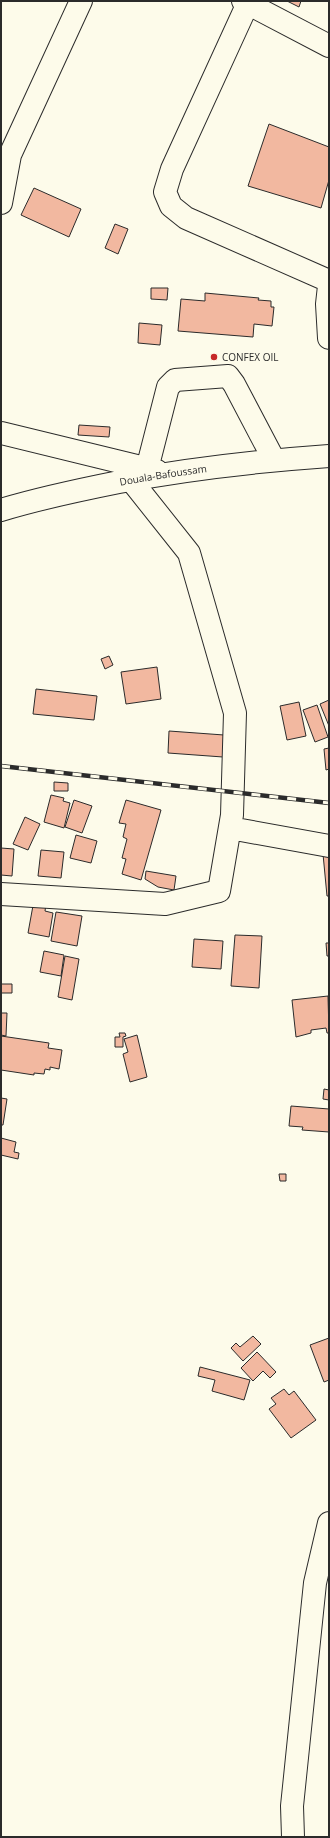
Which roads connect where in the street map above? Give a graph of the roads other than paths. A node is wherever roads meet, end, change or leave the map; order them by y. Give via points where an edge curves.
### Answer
1 (81, 1) edge
2 (246, 2) edge
3 (329, 46) edge
4 (1, 203) edge
5 (329, 280) edge
6 (329, 286) edge
7 (329, 338) edge
8 (1, 433) edge
9 (329, 456) edge
10 (274, 460) junction
11 (148, 474) junction
12 (1, 510) edge
13 (230, 828) junction
14 (329, 846) edge
15 (3, 900) edge
16 (329, 1523) edge
17 (292, 1837) edge

1 - 4 main road via 10,155
2 - 3 main road
2 - 5 main road via 172,169 165,192 171,206 186,218
6 - 7 main road
8 - 11 main road
9 - 10 main road, Douala-Bafoussam
10 - 11 main road, Douala-Bafoussam
10 - 11 main road via 228,376 176,380 168,387
11 - 12 main road, Douala-Bafoussam via 65,492
11 - 13 main road via 189,553 235,713
13 - 14 main road
13 - 15 main road via 219,891 165,904
16 - 17 main road via 315,1583 292,1806

